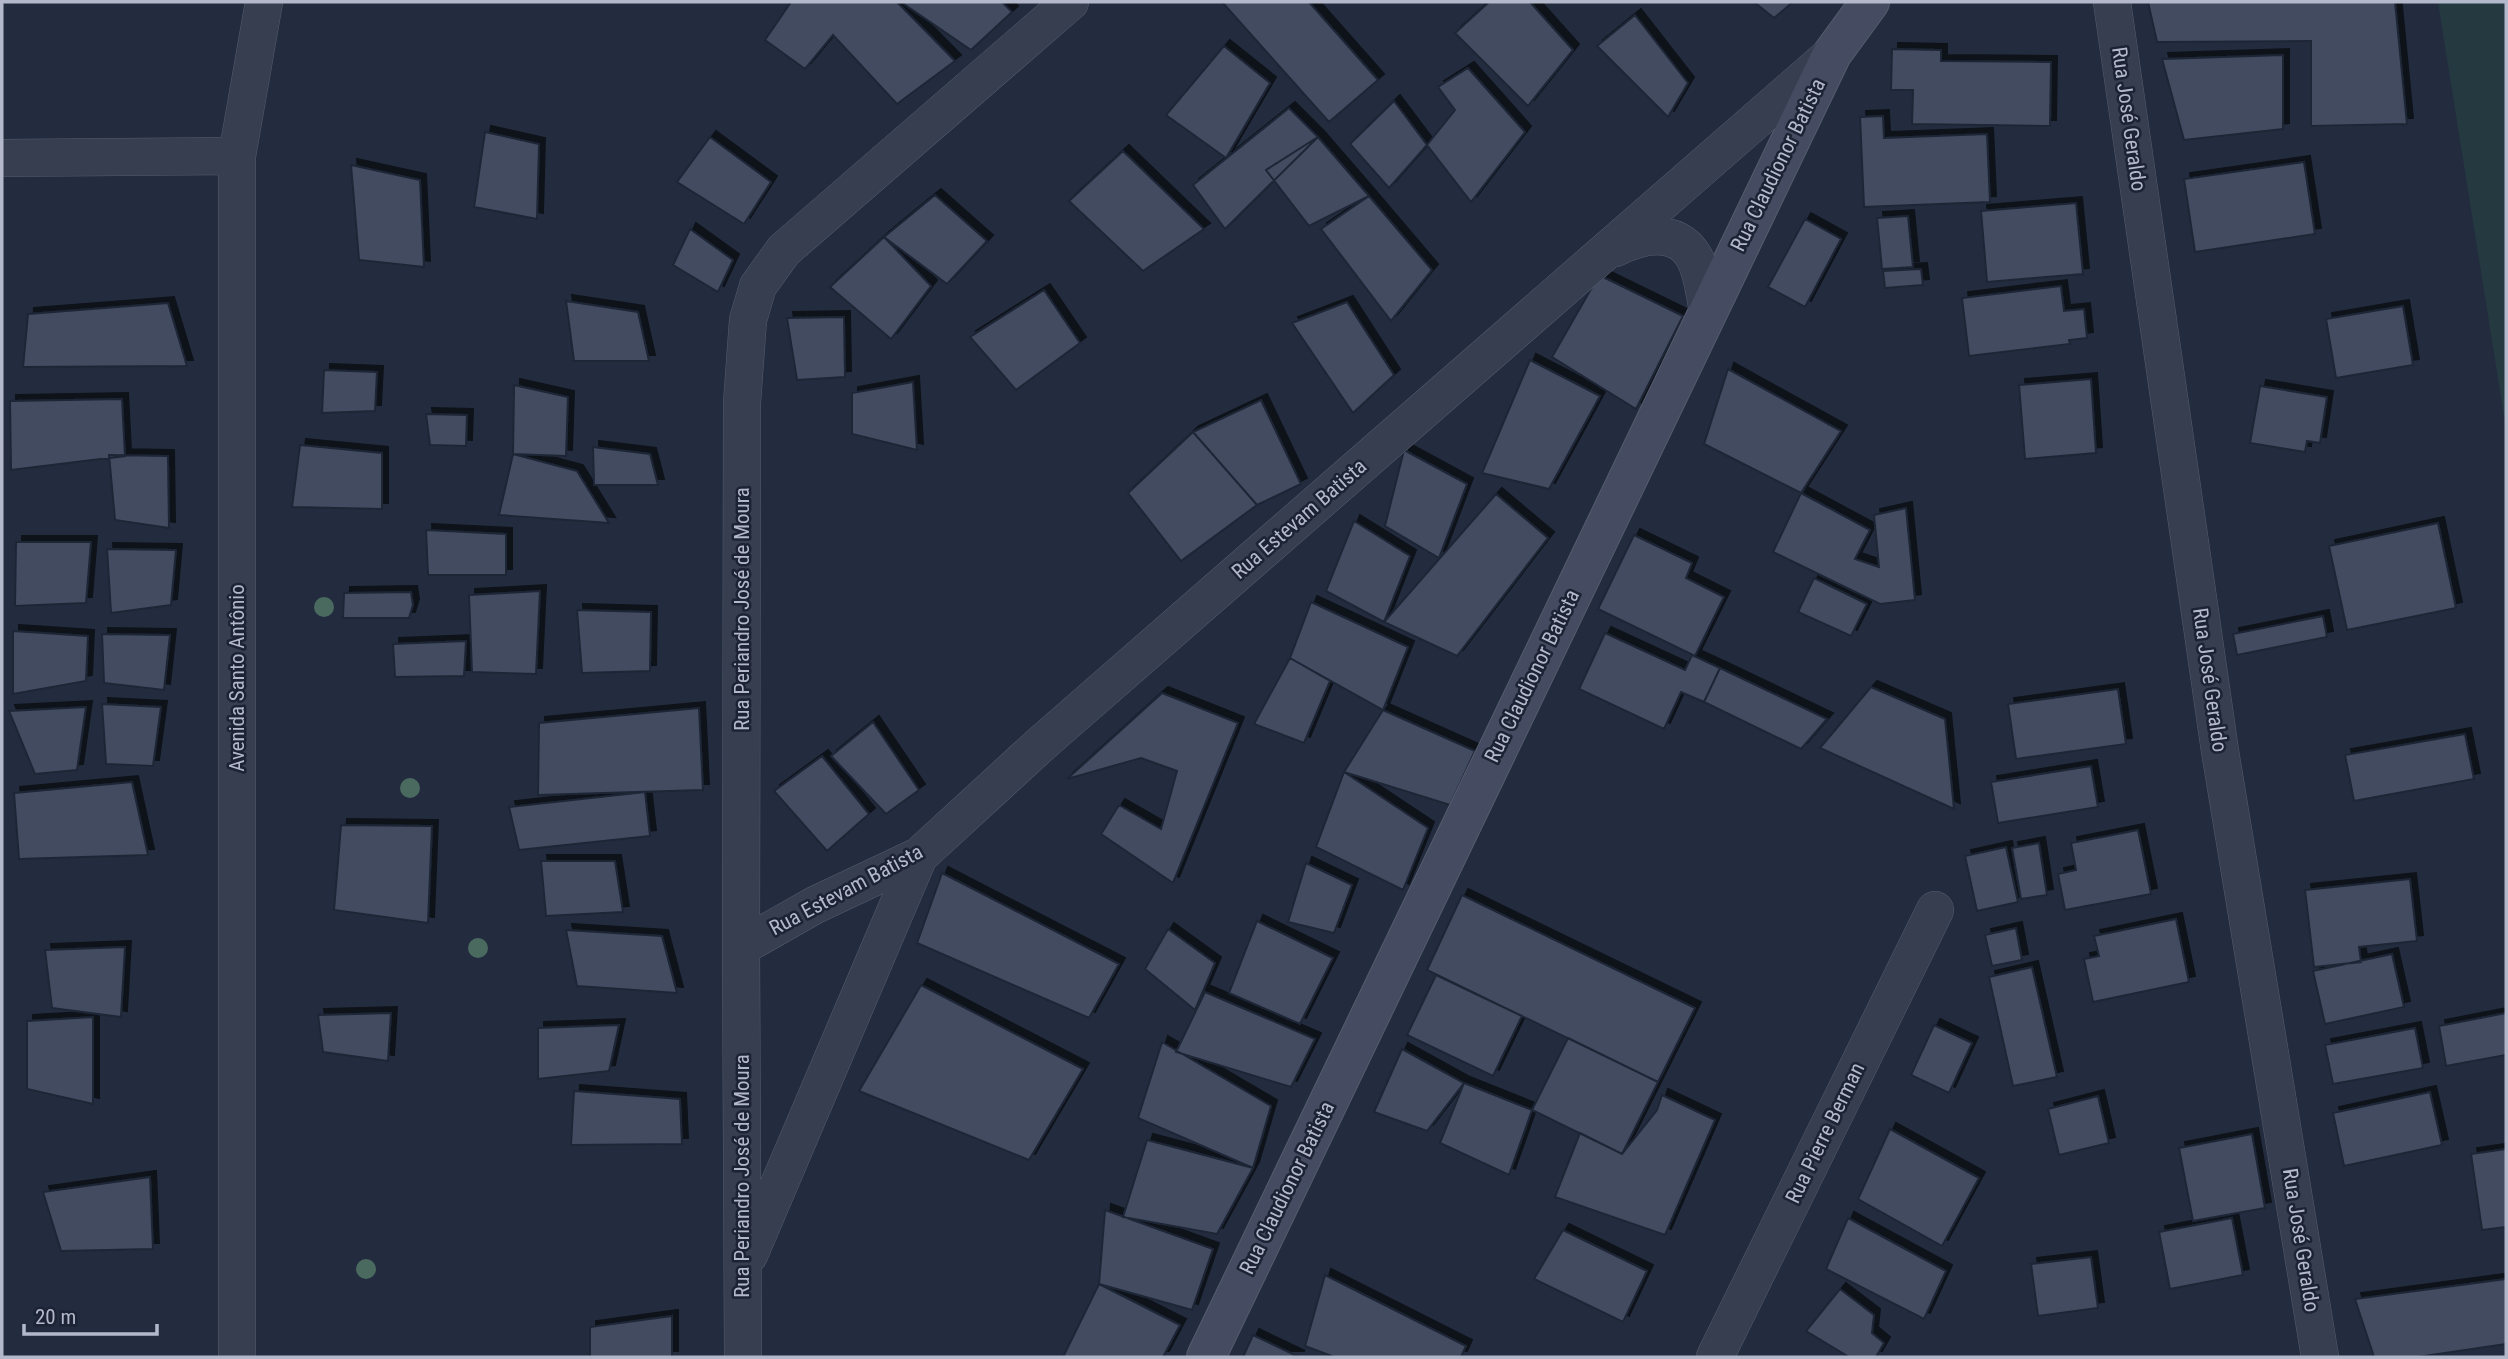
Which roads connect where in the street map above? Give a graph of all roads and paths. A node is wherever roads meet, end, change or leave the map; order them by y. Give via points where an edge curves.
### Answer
1 (264, 2) edge
2 (1070, 2) edge
3 (1870, 2) edge
4 (2112, 2) edge
5 (1832, 54) junction
6 (237, 156) junction
7 (2, 158) edge
8 (1602, 255) junction
9 (1708, 311) junction
10 (919, 856) junction
11 (1935, 910) dead end
12 (741, 947) junction
13 (743, 1269) junction
14 (237, 1357) edge
15 (743, 1357) edge
16 (1206, 1357) edge
17 (1715, 1357) edge
18 (2320, 1357) edge

1 - 6 street, Avenida Santo Antônio
2 - 12 street, Rua Periandro José de Moura via 784,250 758,286 748,320 742,403
3 - 5 main road, Rua Claudionor Batista
4 - 18 street, Rua José Geraldo via 2220,751
5 - 8 street, Rua Estevam Batista
5 - 9 main road, Rua Claudionor Batista
6 - 7 street
6 - 14 street, Avenida Santo Antônio
8 - 9 street via 1638,238 1654,236 1685,245 1700,273
8 - 10 street, Rua Estevam Batista via 1051,735
9 - 16 main road, Rua Claudionor Batista
10 - 12 street, Rua Estevam Batista via 815,905
10 - 13 street
11 - 17 street, Rua Pierre Berman
12 - 13 street, Rua Periandro José de Moura
13 - 15 street, Rua Periandro José de Moura

